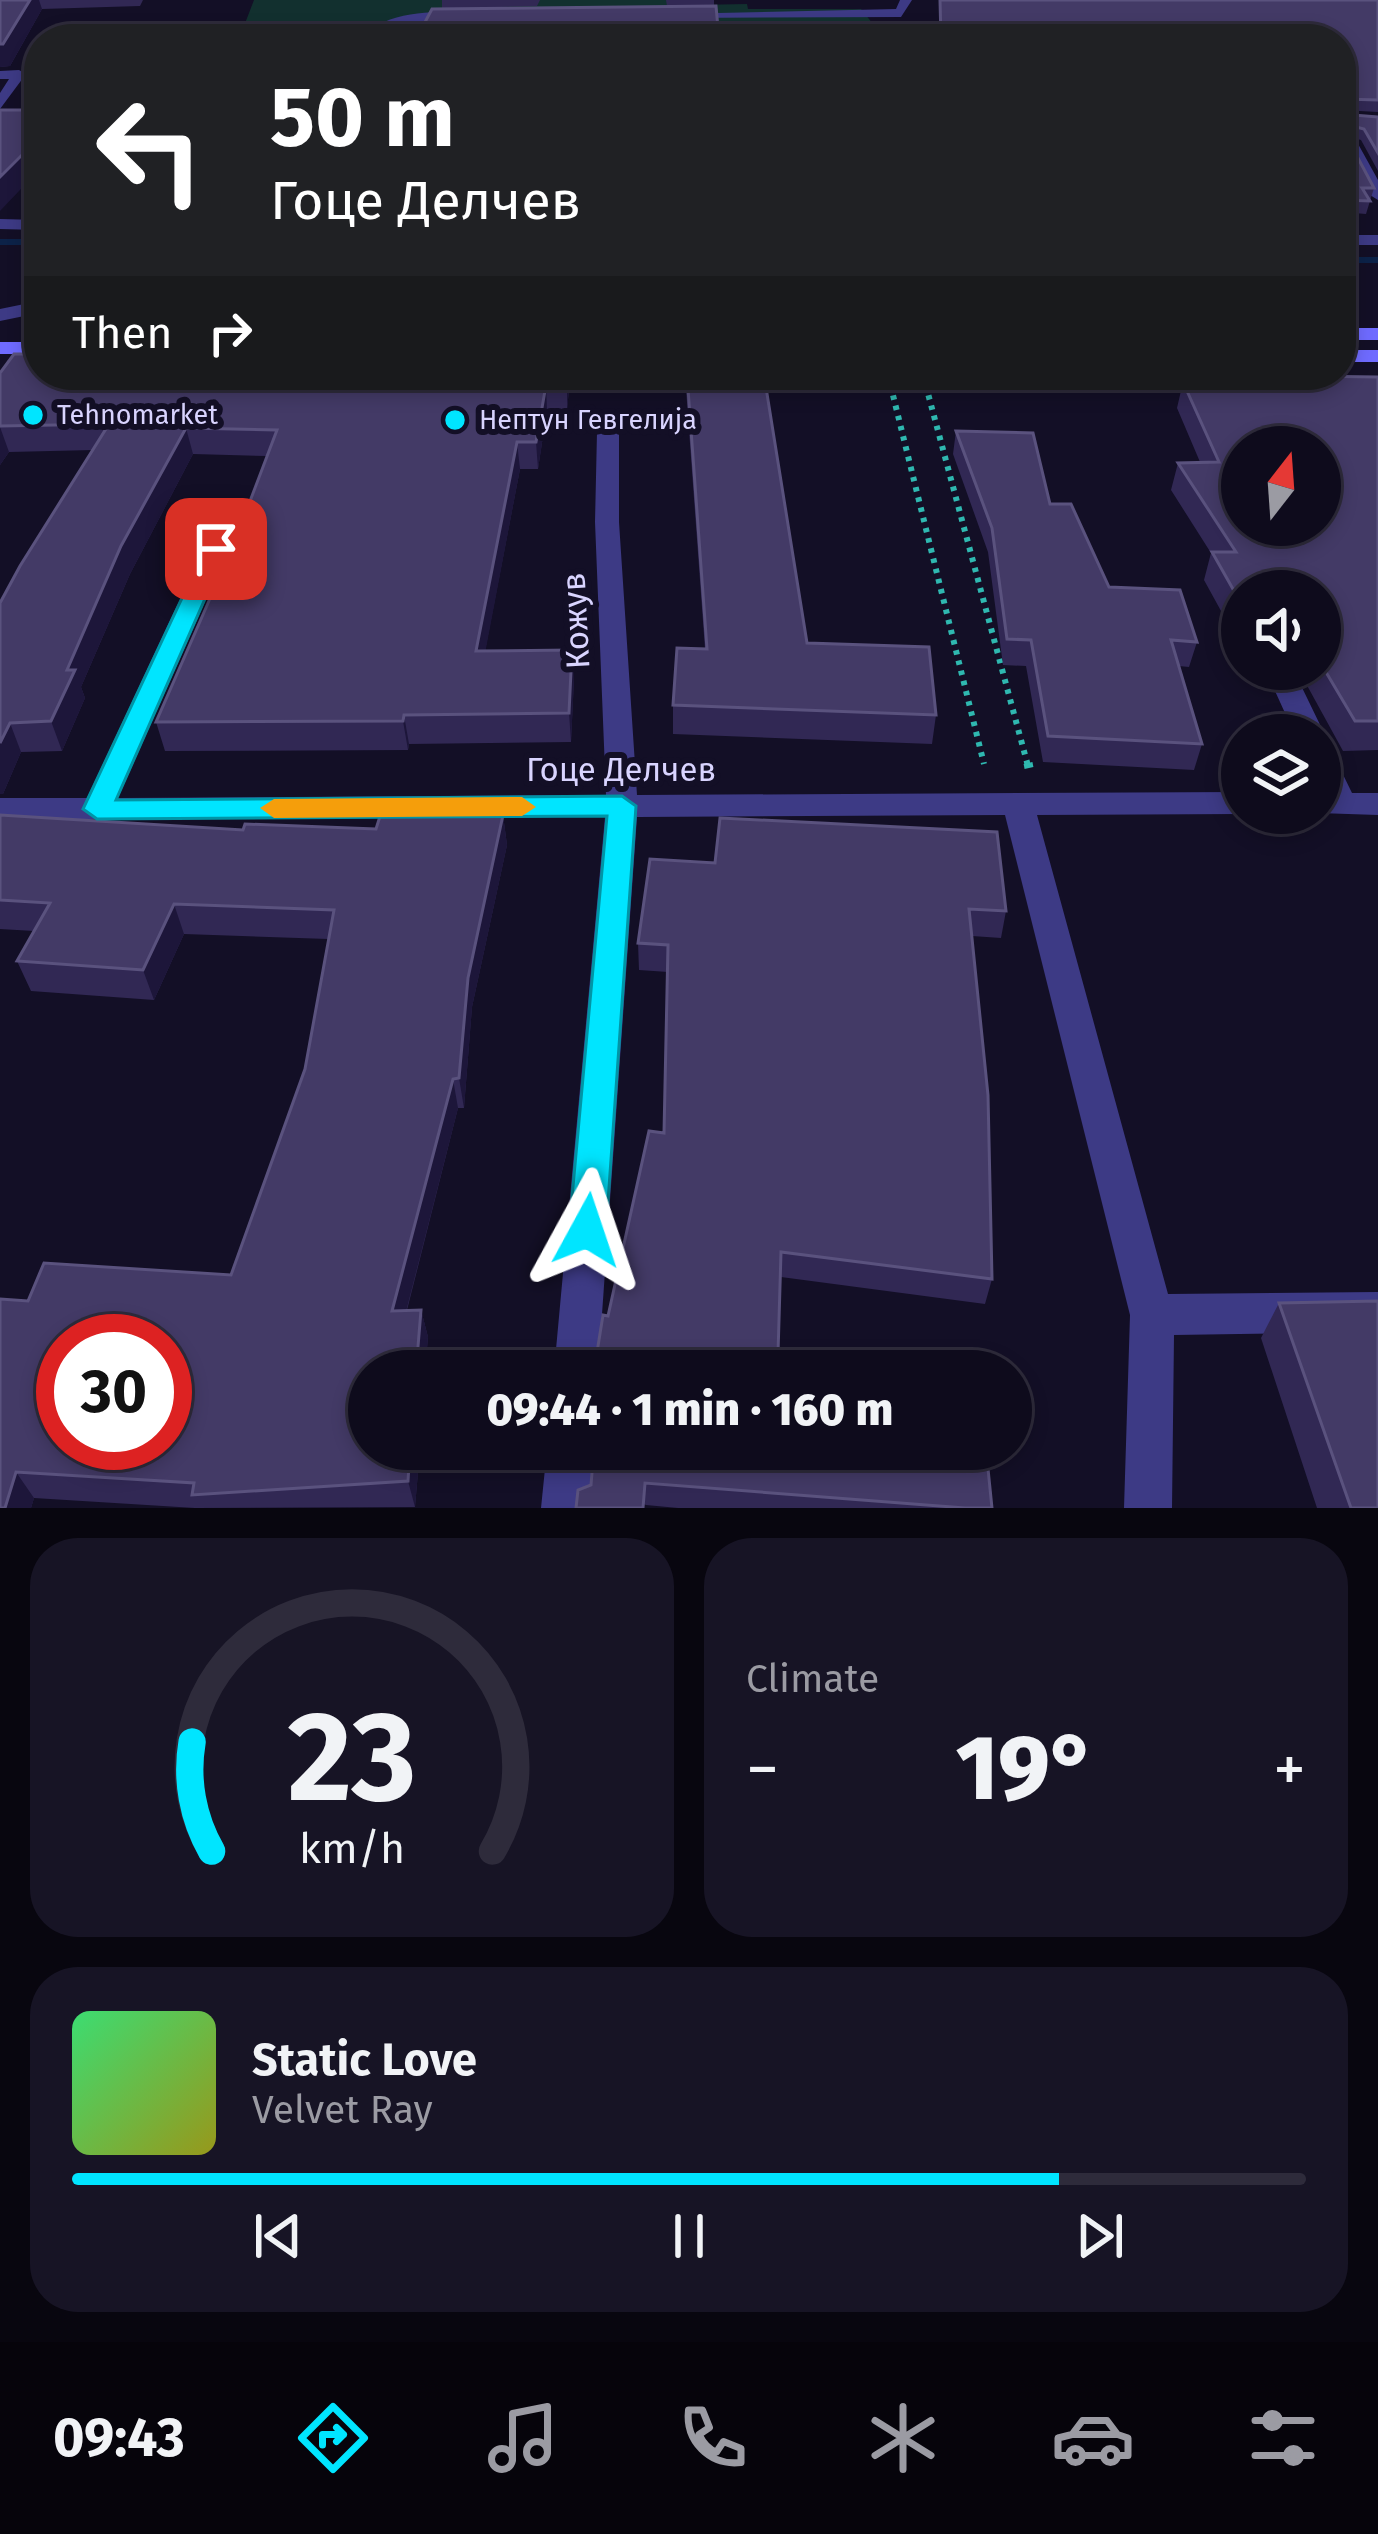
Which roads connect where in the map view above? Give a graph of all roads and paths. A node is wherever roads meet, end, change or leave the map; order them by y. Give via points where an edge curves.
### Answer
1 (877, 0) edge
2 (670, 14) edge
3 (905, 14) edge
4 (474, 15) edge
5 (389, 24) edge
6 (0, 75) edge
7 (0, 105) edge
8 (1356, 156) edge
9 (1378, 195) edge
10 (893, 390) edge
11 (926, 390) edge
12 (608, 432) dead end
13 (236, 505) dead end
14 (1221, 803) edge
15 (1341, 803) edge
16 (1017, 804) junction
17 (1378, 804) edge
18 (622, 806) junction
19 (0, 809) edge
20 (97, 809) junction
21 (1378, 1312) edge
22 (1152, 1315) junction
23 (578, 1350) edge
24 (568, 1470) edge
25 (565, 1508) edge
26 (1148, 1508) edge

1 - 3 street
2 - 3 street
4 - 5 street
6 - 7 street via 19,74
8 - 9 street
10 - 16 path
11 - 16 path
12 - 18 street, Кожув
13 - 20 street
14 - 16 street, Гоце Делчев
15 - 17 street
16 - 18 street, Гоце Делчев
16 - 22 street
18 - 20 street, Гоце Делчев
18 - 23 street, Кожув
19 - 20 street, Гоце Делчев
21 - 22 street
22 - 26 street
24 - 25 street

